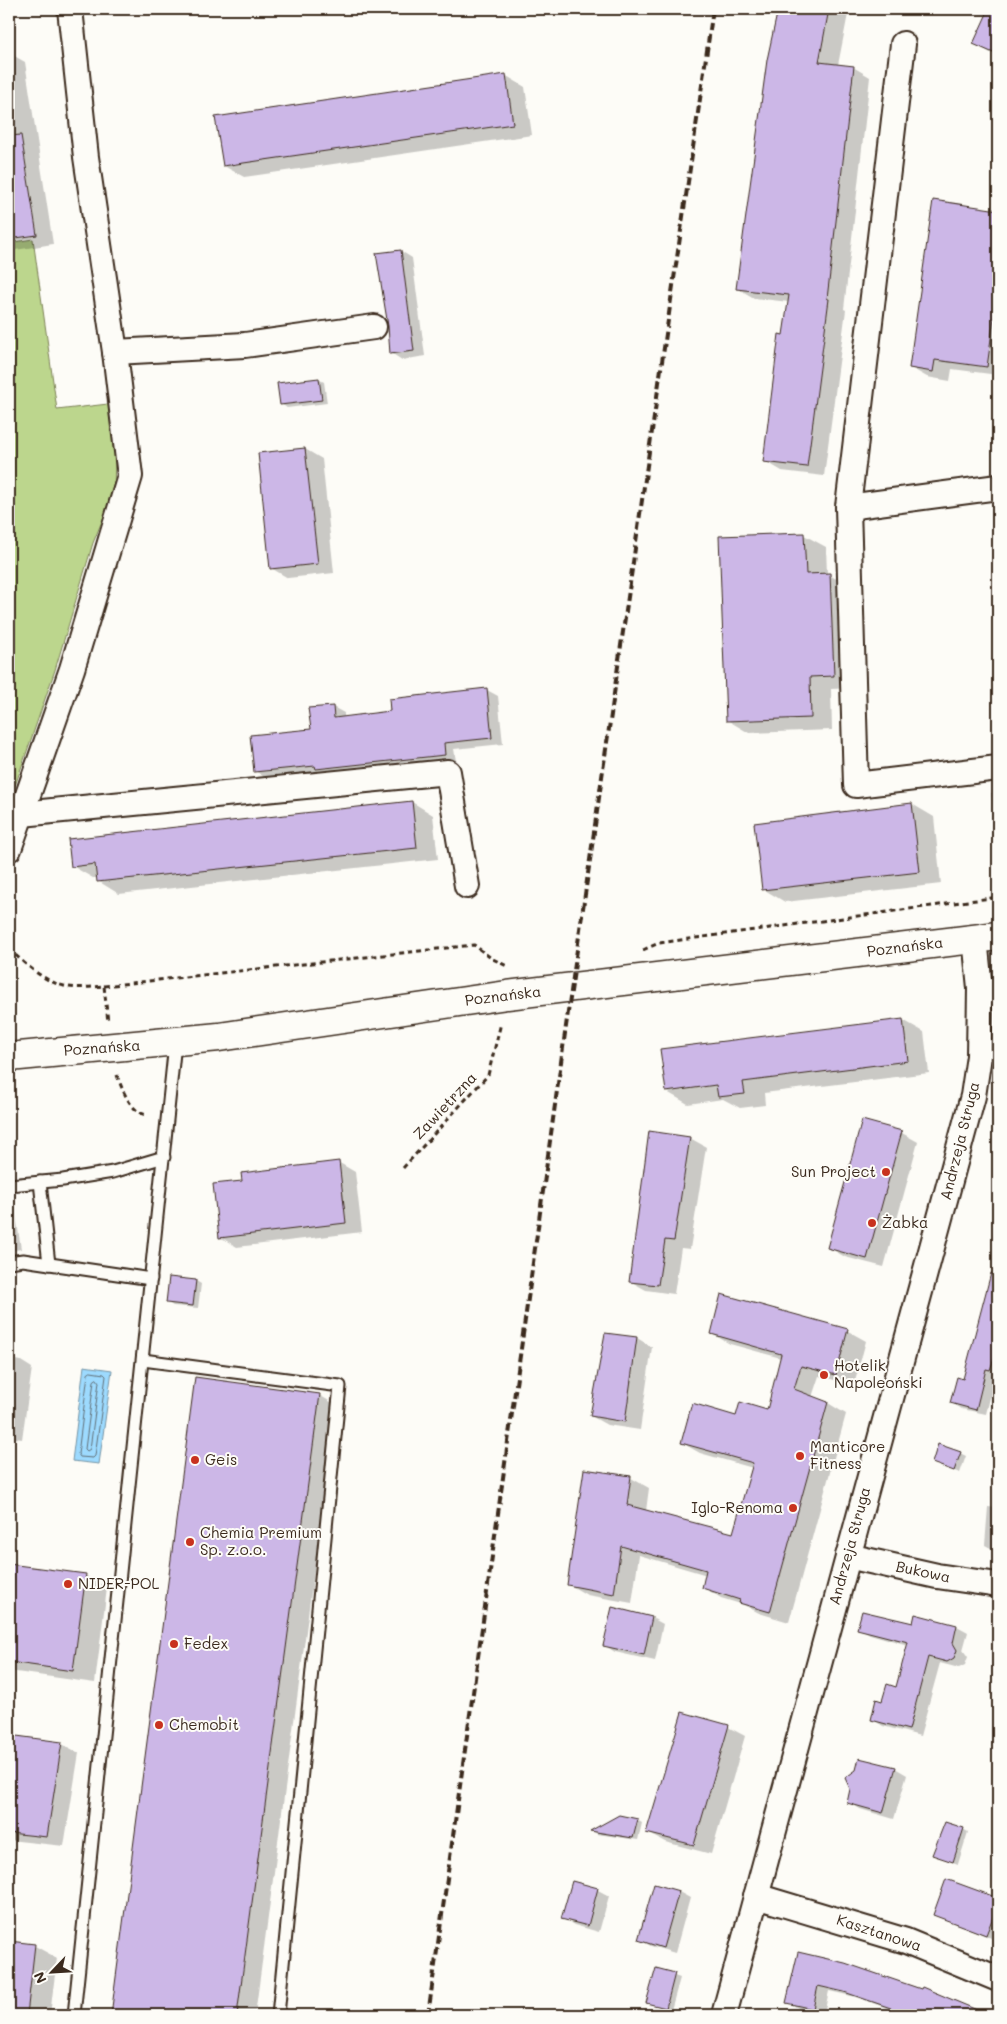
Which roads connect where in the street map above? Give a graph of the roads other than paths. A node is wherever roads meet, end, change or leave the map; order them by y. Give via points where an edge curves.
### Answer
1 (70, 9) edge
2 (904, 44) dead end
3 (374, 327) dead end
4 (116, 352) junction
5 (998, 487) edge
6 (848, 507) junction
7 (998, 768) edge
8 (22, 814) junction
9 (9, 849) edge
10 (467, 886) dead end
11 (987, 937) edge
12 (989, 990) edge
13 (175, 1043) junction
14 (9, 1057) edge
15 (164, 1157) junction
16 (40, 1182) junction
17 (9, 1186) edge
18 (9, 1262) edge
19 (49, 1264) junction
20 (151, 1279) junction
21 (143, 1360) junction
22 (848, 1556) junction
23 (998, 1585) edge
24 (756, 1896) junction
25 (998, 1979) edge
26 (74, 2015) edge
27 (278, 2015) edge
28 (724, 2015) edge

1 - 4 street via 86,157
2 - 6 street
3 - 4 street via 244,345
4 - 8 street via 130,476 72,669
5 - 6 street
6 - 7 street via 856,785
8 - 9 street
8 - 10 street via 448,772
11 - 12 street, Andrzeja Struga
11 - 13 main road, Poznańska via 507,995
12 - 22 street, Andrzeja Struga via 973,1096
13 - 14 main road, Poznańska
13 - 15 lane
15 - 16 lane via 113,1172
15 - 20 lane
16 - 17 lane
16 - 19 lane
18 - 19 lane via 23,1260
19 - 20 lane
20 - 21 lane
21 - 26 lane
21 - 27 lane via 340,1386
22 - 23 street, Bukowa via 937,1576
22 - 24 street, Andrzeja Struga
24 - 25 street, Kasztanowa via 906,1941
24 - 28 street, Andrzeja Struga

